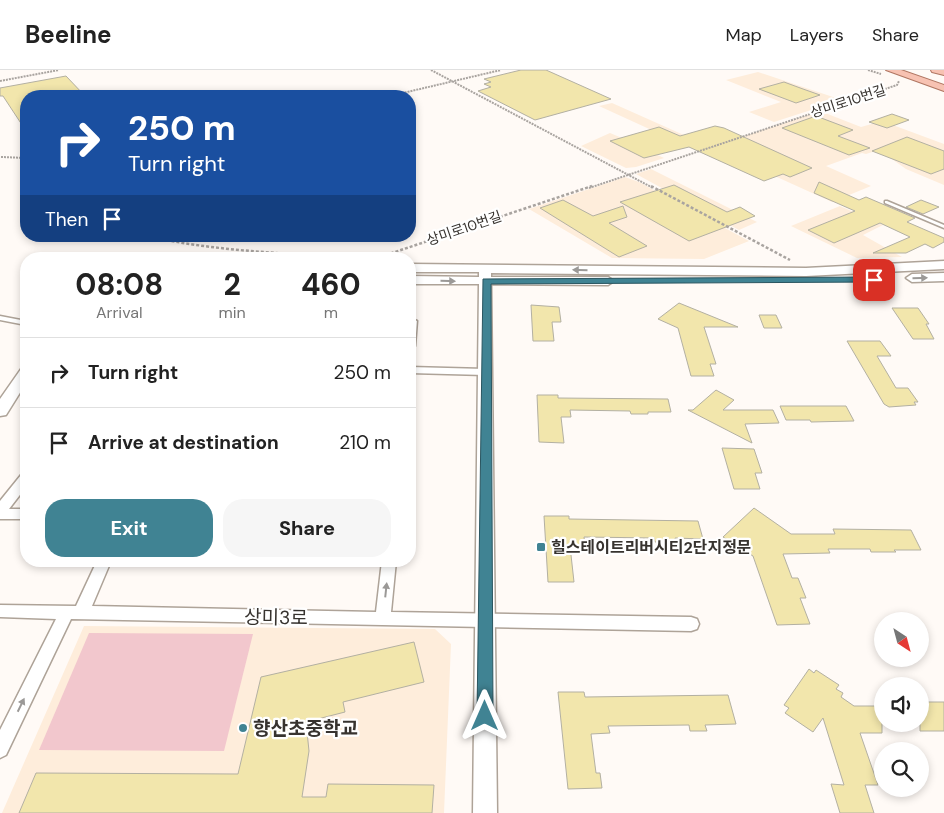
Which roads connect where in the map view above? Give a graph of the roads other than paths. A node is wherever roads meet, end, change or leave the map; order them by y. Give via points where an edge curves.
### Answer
1 (891, 70) edge
2 (898, 70) edge
3 (917, 70) edge
4 (936, 70) edge
5 (944, 72) edge
6 (944, 78) edge
7 (944, 83) edge
8 (944, 88) edge
9 (886, 202) dead end
10 (944, 227) edge
11 (944, 265) edge
12 (416, 269) edge
13 (485, 275) junction
14 (944, 277) edge
15 (416, 280) edge
16 (0, 318) edge
17 (20, 322) edge
18 (416, 370) edge
19 (485, 372) junction
20 (20, 381) edge
21 (0, 410) edge
22 (20, 486) edge
23 (0, 512) edge
24 (20, 514) edge
25 (101, 567) edge
26 (388, 567) edge
27 (0, 611) edge
28 (74, 613) junction
29 (383, 619) junction
30 (484, 619) junction
31 (691, 624) dead end
32 (0, 749) edge
33 (485, 813) edge

1 - 8 main road
2 - 7 main road
3 - 6 main road
4 - 5 main road
9 - 10 lane
11 -> 13 street via 806,272
12 - 13 street
13 -> 14 street via 826,282
15 -> 13 street
13 - 19 street
16 - 17 lane
18 - 19 street
19 - 30 street
20 - 21 street
22 - 23 street
23 - 24 street
25 - 28 street
29 -> 26 street
27 - 28 street, 상미3로
28 - 29 street, 상미3로
32 -> 28 street
29 - 30 street, 상미3로
30 - 31 street, 상미3로
30 - 33 street

